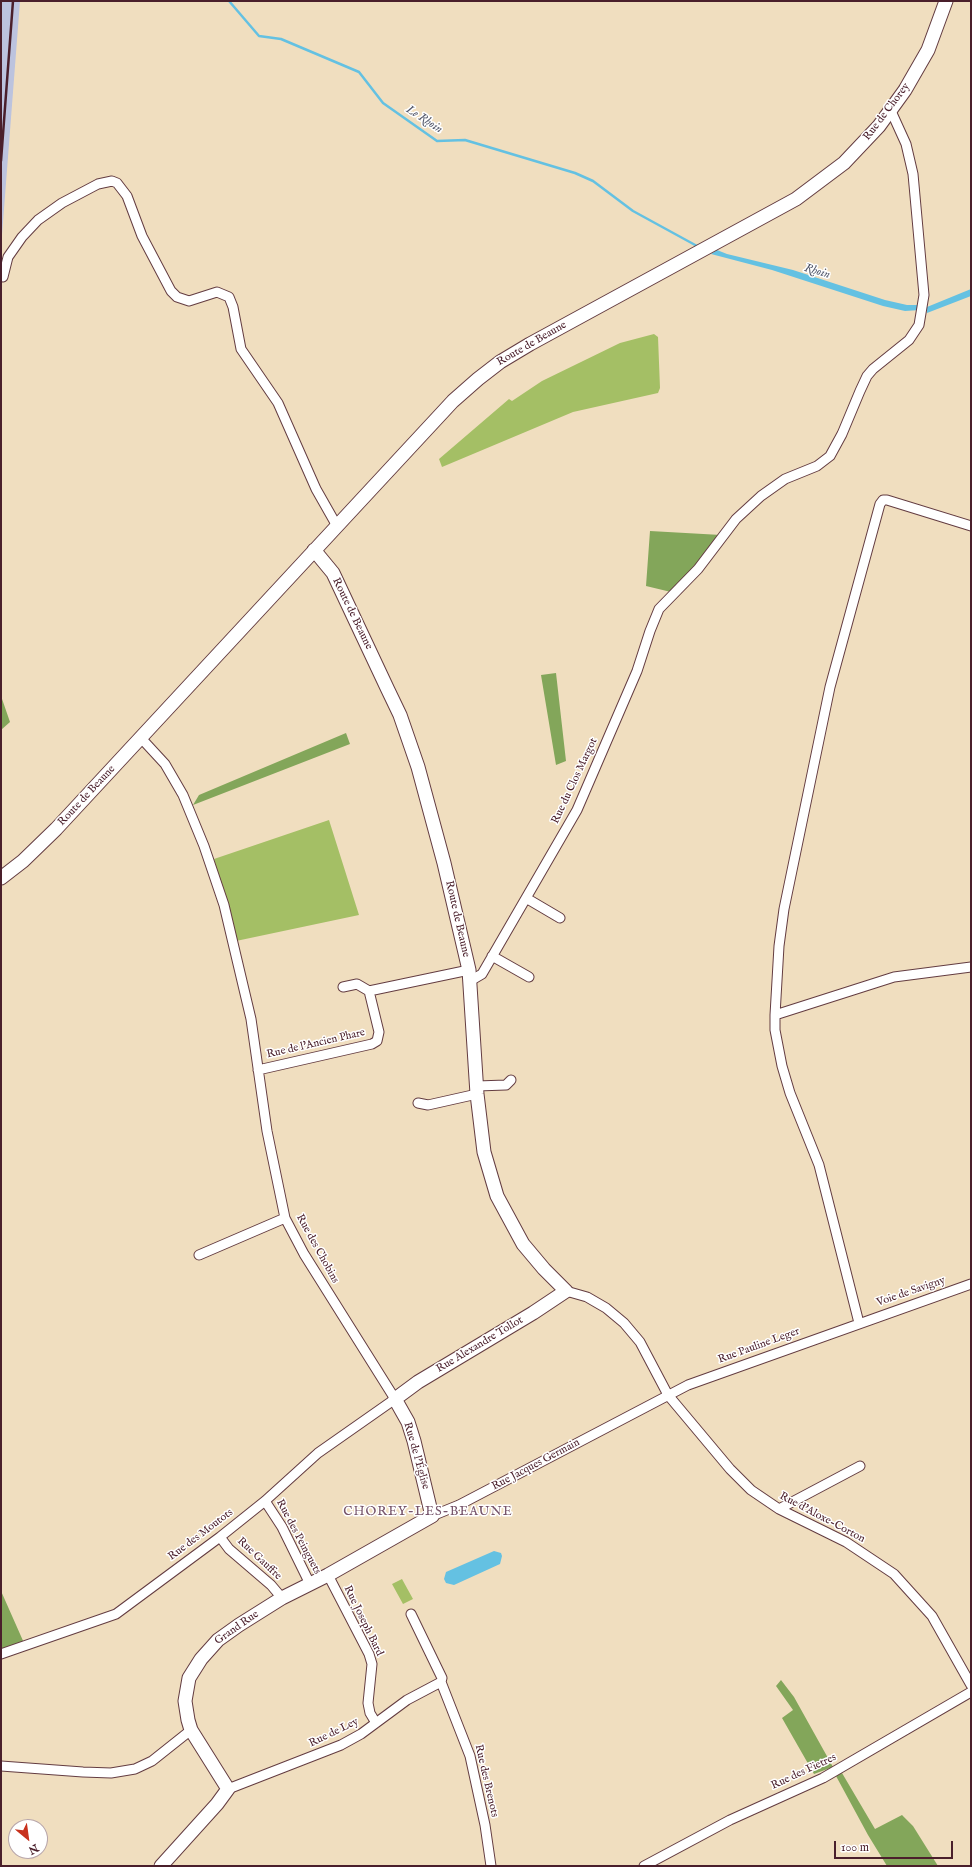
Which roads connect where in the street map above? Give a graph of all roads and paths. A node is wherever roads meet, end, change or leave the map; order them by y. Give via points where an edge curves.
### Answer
1 (946, 1) edge
2 (891, 111) junction
3 (796, 199) joint
4 (3, 277) dead end
5 (337, 526) junction
6 (971, 526) edge
7 (314, 550) junction
8 (141, 738) junction
9 (1, 878) edge
10 (526, 898) junction
11 (560, 918) dead end
12 (492, 956) junction
13 (971, 967) edge
14 (469, 975) junction
15 (530, 977) dead end
16 (343, 987) dead end
17 (369, 991) junction
18 (775, 1015) junction
19 (258, 1070) junction
20 (511, 1080) dead end
21 (477, 1090) junction
22 (418, 1103) dead end
23 (286, 1218) junction
24 (199, 1255) dead end
25 (971, 1284) edge
26 (566, 1291) junction
27 (859, 1323) junction
28 (668, 1395) junction
29 (395, 1399) junction
30 (860, 1466) dead end
31 (266, 1501) junction
32 (779, 1509) junction
33 (432, 1516) junction
34 (404, 1532) joint
35 (220, 1538) junction
36 (328, 1576) junction
37 (310, 1584) junction
38 (282, 1598) junction
39 (411, 1614) dead end
40 (1, 1654) edge
41 (441, 1682) junction
42 (971, 1685) edge
43 (971, 1692) edge
44 (376, 1723) junction
45 (191, 1730) junction
46 (1, 1766) edge
47 (228, 1789) junction
48 (161, 1866) edge
49 (491, 1866) edge
50 (644, 1866) edge

1 - 2 street, Rue de Chorey via 922,61
2 - 3 street, Rue de Chorey via 844,163
2 - 10 street, Rue du Clos Margot via 906,144 913,174 924,295 919,324 909,340 868,376 830,456 817,466 784,479 736,519 698,569 660,609 637,671 577,810
3 - 5 street, Route de Beaune via 560,327 494,366 453,401
4 - 5 street via 5,265 14,248 38,220 62,203 98,184 112,181 117,183 127,196 142,236 171,291 177,297 189,301 217,292 229,297 241,349 278,404 316,489
5 - 7 street, Route de Beaune
6 - 18 street via 888,500 883,500 880,504 830,687 784,909 776,977
7 - 8 street, Route de Beaune
7 - 14 street, Route de Beaune via 333,573 400,715 418,767 439,843
8 - 9 street, Route de Beaune via 56,830
8 - 19 street, Rue des Chobins via 160,756 174,778 215,876 251,1019
10 - 11 street
10 - 12 street, Rue du Clos Margot
12 - 14 street, Rue du Clos Margot via 482,974
12 - 15 street
13 - 18 street via 894,977
14 - 17 street
14 - 21 street, Route de Beaune
16 - 17 street via 357,984
17 - 19 street, Rue de l'Ancien Phare via 379,1032 377,1041 366,1046
18 - 27 street via 775,1030 782,1066 819,1165
19 - 23 street, Rue des Chobins via 267,1131
20 - 21 street via 506,1085
21 - 22 street via 428,1105
21 - 26 street, Route de Beaune via 484,1152 497,1196 523,1244
23 - 24 street
23 - 29 street, Rue des Chobins via 304,1254
25 - 27 street, Voie de Savigny
26 - 28 street, Rue d'Aloxe-Corton via 587,1297 624,1323 640,1342
26 - 29 street, Rue Alexandre Tollot via 418,1382
27 - 28 street, Rue Pauline Leger via 711,1376
28 - 32 street, Rue d'Aloxe-Corton via 730,1469 751,1490
28 - 33 street, Rue Jacques Germain via 459,1505
29 - 31 street, Rue des Moutots via 318,1453
29 - 33 street, Rue de l'Église via 408,1422
30 - 32 street
31 - 35 street, Rue des Moutots
31 - 37 street, Rue des Peinguets
32 - 42 street, Rue d'Aloxe-Corton via 846,1542 894,1574 932,1616
33 - 34 street, Rue Jacques Germain
34 - 36 street, Grand Rue
35 - 38 street, Rue Gauffre
35 - 40 street, Rue des Moutots via 116,1614
36 - 37 street, Grand Rue
36 - 44 street, Rue Joseph Bard via 369,1654 372,1664 368,1703
37 - 38 street, Grand Rue
38 - 45 street, Grand Rue via 218,1640 201,1659 189,1678 185,1701
39 - 41 street, Rue des Brenots via 442,1678
41 - 44 street, Rue de Ley via 407,1700
41 - 49 street, Rue des Brenots via 470,1756
43 - 50 street, Rue des Fietres via 824,1778 730,1820
44 - 47 street, Rue de Ley via 341,1745
45 - 46 street via 152,1761 135,1769 83,1772
45 - 47 street, Grand Rue
47 - 48 street

